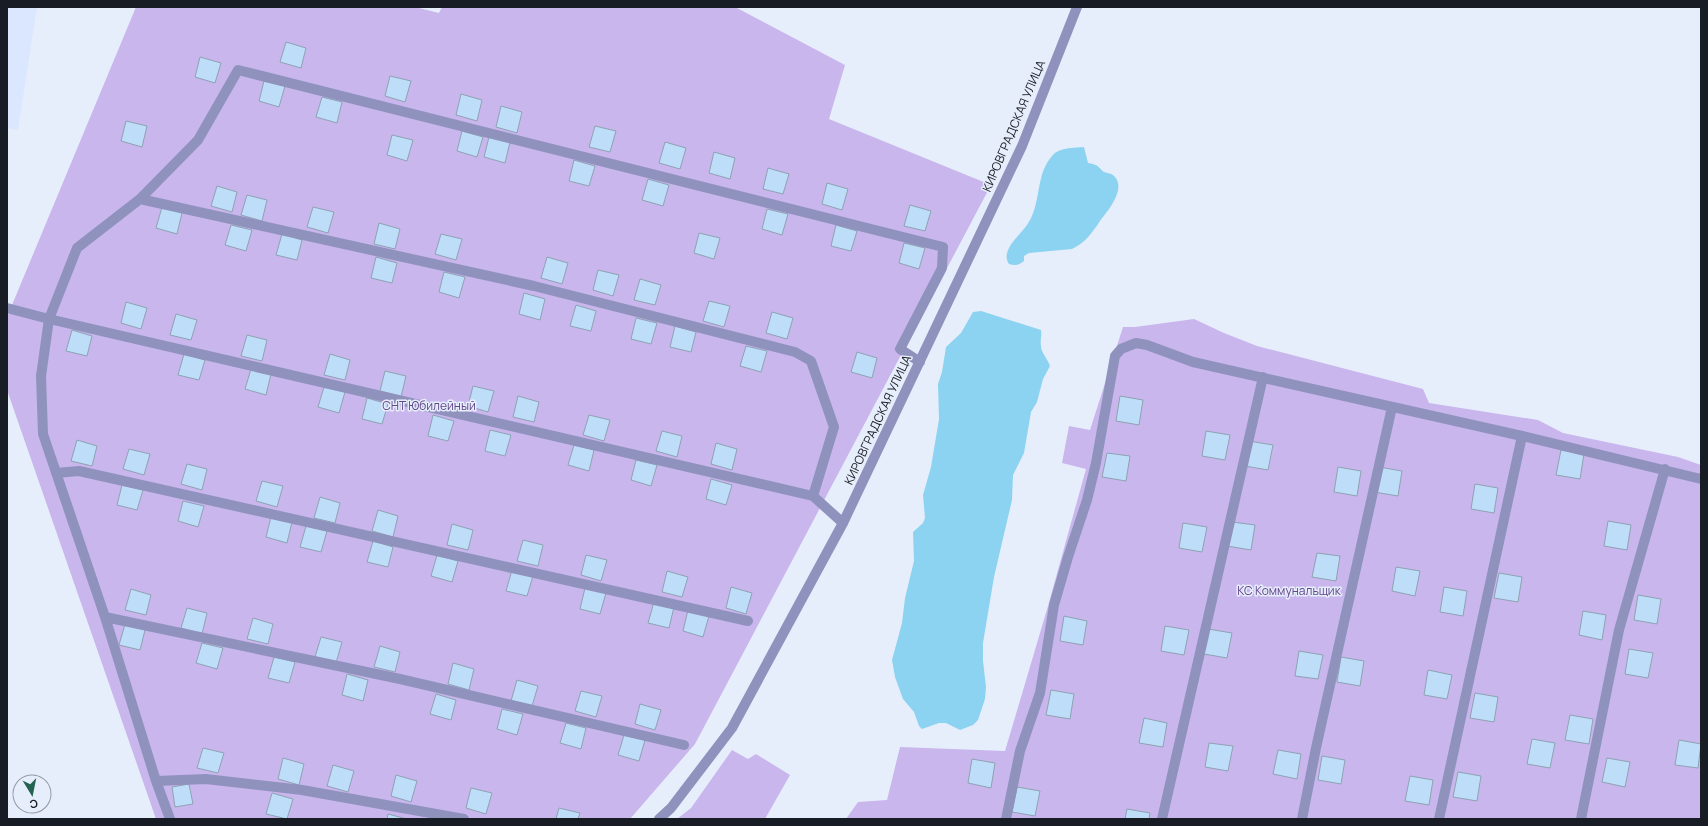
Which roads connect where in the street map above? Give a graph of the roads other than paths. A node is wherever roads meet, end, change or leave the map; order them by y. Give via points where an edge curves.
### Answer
1 (1077, 7) edge
2 (140, 199) junction
3 (7, 308) edge
4 (49, 319) junction
5 (920, 362) junction
6 (1263, 377) junction
7 (1392, 407) junction
8 (1522, 436) junction
9 (1664, 470) junction
10 (56, 473) junction
11 (1701, 479) edge
12 (813, 496) junction
13 (843, 523) junction
14 (104, 617) junction
15 (748, 621) dead end
16 (684, 745) dead end
17 (156, 781) junction
18 (170, 819) edge
19 (464, 819) edge
20 (659, 819) edge
21 (1006, 819) edge
22 (1162, 819) edge
23 (1302, 819) edge
24 (1439, 819) edge
25 (1581, 819) edge

1 - 5 street, КИРОВГРАДСКАЯ УЛИЦА via 1022,146
2 - 4 street via 77,248
2 - 5 street via 198,140 238,70 943,247 942,268 900,349
2 - 12 street via 534,286 795,352 812,361 834,427
3 - 4 street
4 - 10 street via 41,376 43,434
4 - 12 street
5 - 13 street, КИРОВГРАДСКАЯ УЛИЦА
6 - 7 street
6 - 21 street via 1193,362 1136,343 1121,348 1115,356 1096,462 1087,500 1054,605 1040,693 1020,751
6 - 22 street
7 - 8 street
7 - 23 street via 1317,740
8 - 9 street
8 - 24 street
9 - 11 street
9 - 25 street via 1619,630
10 - 14 street
10 - 15 street via 79,471
12 - 13 street
13 - 20 street, КИРОВГРАДСКАЯ УЛИЦА via 732,728 671,808
14 - 16 street via 400,679
14 - 17 street
17 - 18 street
17 - 19 street via 206,779 302,790

